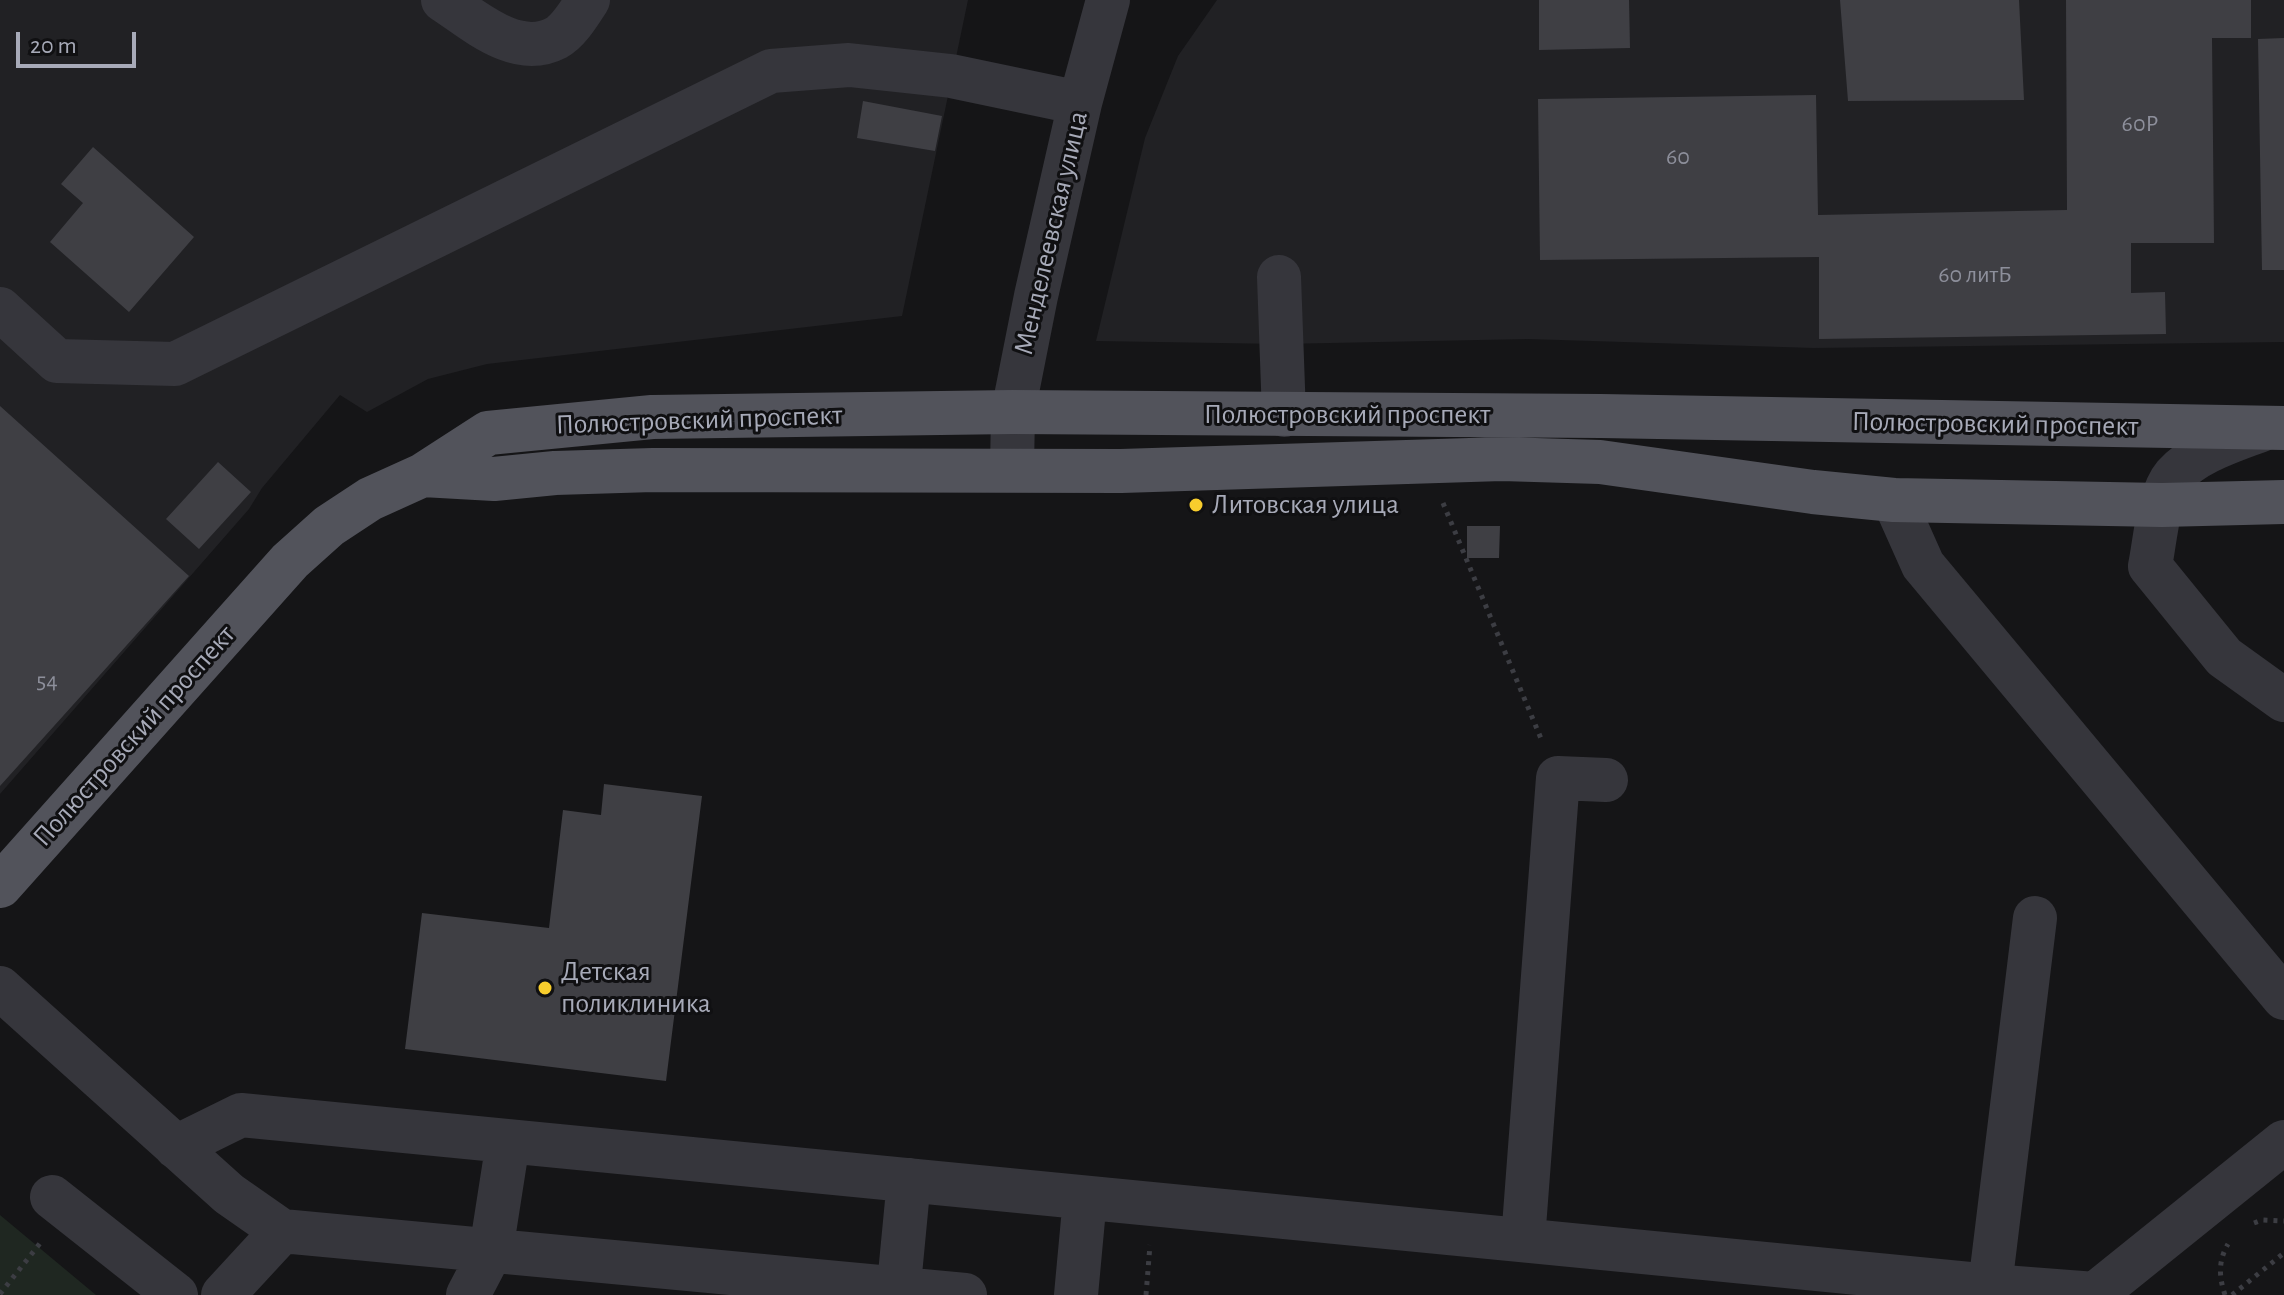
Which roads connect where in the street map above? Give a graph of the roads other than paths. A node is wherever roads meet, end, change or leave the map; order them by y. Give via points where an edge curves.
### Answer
1 (443, 0) edge
2 (588, 0) edge
3 (1108, 0) edge
4 (1080, 103) junction
5 (1279, 277) dead end
6 (0, 309) edge
7 (1013, 412) junction
8 (1284, 415) junction
9 (2275, 428) edge
10 (1012, 469) junction
11 (423, 475) junction
12 (1894, 500) junction
13 (2284, 502) edge
14 (2162, 505) junction
15 (2284, 700) edge
16 (1606, 780) dead end
17 (0, 886) edge
18 (2035, 918) dead end
19 (0, 988) edge
20 (2284, 998) edge
21 (508, 1142) junction
22 (2284, 1142) edge
23 (176, 1147) junction
24 (909, 1180) junction
25 (1085, 1198) junction
26 (59, 1204) road end
27 (282, 1231) junction
28 (1523, 1240) junction
29 (491, 1251) junction
30 (1990, 1286) junction
31 (898, 1292) edge
32 (2094, 1294) edge
33 (176, 1295) edge
34 (223, 1295) edge
35 (468, 1295) edge
36 (965, 1295) edge
37 (1076, 1295) edge

1 - 2 street via 503,38 532,45 557,38
3 - 4 street, Менделеевская улица
4 - 6 street via 951,76 849,65 771,71 175,364 57,361
4 - 7 street, Менделеевская улица
5 - 8 street
7 - 8 main road, Полюстровский проспект
7 - 10 street, Менделеевская улица
7 - 11 main road, Полюстровский проспект via 652,417 555,424 488,433
8 - 9 main road, Полюстровский проспект
9 - 14 street via 2206,452 2173,477
10 - 11 main road, Полюстровский проспект via 653,470 494,479
10 - 12 main road, Полюстровский проспект via 1121,471 1502,459 1600,462
11 - 17 main road, Полюстровский проспект via 370,499 290,561
12 - 14 main road, Полюстровский проспект
12 - 20 street via 1923,565
13 - 14 main road, Полюстровский проспект
14 - 15 street via 2150,566 2224,657
16 - 28 street via 1558,778
18 - 30 street
19 - 23 street
21 - 23 street via 241,1115
21 - 24 street
21 - 29 street
22 - 32 street
23 - 27 street
24 - 25 street
24 - 31 street
25 - 28 street
25 - 37 street
26 - 33 street
27 - 29 street
27 - 34 street
28 - 30 street
29 - 31 street
29 - 35 street
30 - 32 street
31 - 36 street

